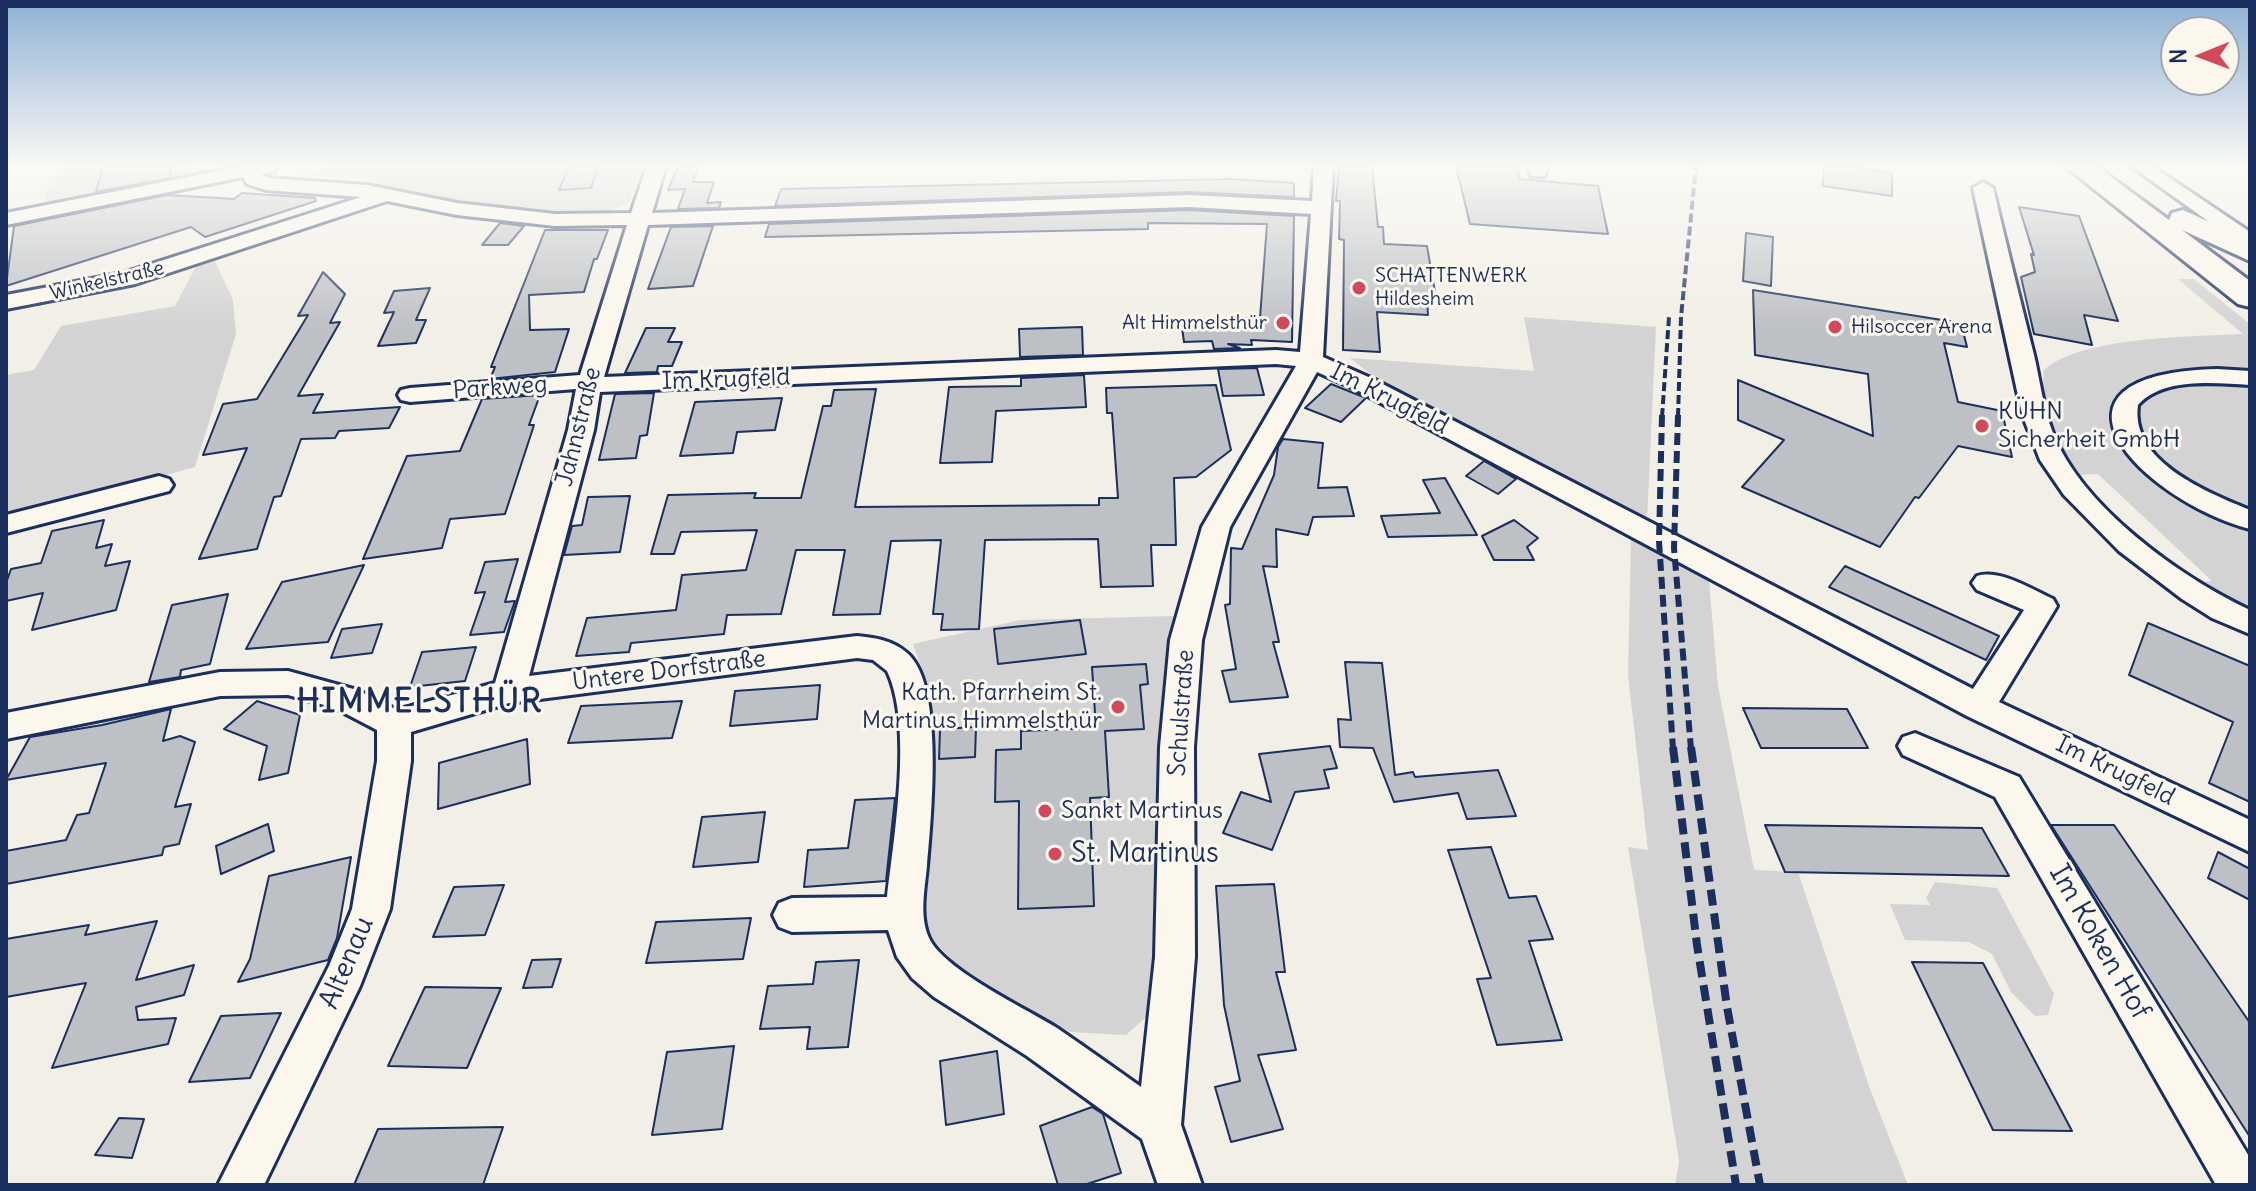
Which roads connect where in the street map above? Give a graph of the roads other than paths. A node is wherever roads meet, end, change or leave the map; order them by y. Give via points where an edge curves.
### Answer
1 (304, 222) edge
2 (637, 222) edge
3 (1320, 222) edge
4 (1991, 222) edge
5 (2152, 222) edge
6 (2186, 222) edge
7 (2188, 222) edge
8 (2220, 222) edge
9 (2250, 242) edge
10 (2250, 252) edge
11 (2250, 269) edge
12 (2250, 297) edge
13 (6, 302) edge
14 (1311, 361) junction
15 (2250, 378) edge
16 (589, 385) junction
17 (410, 395) dead end
18 (159, 485) dead end
19 (2250, 520) edge
20 (6, 524) edge
21 (1987, 583) dead end
22 (2250, 623) edge
23 (509, 691) junction
24 (1979, 707) junction
25 (394, 724) junction
26 (6, 726) edge
27 (1915, 746) dead end
28 (2250, 837) edge
29 (904, 913) junction
30 (792, 915) dead end
31 (1159, 1125) junction
32 (240, 1185) edge
33 (1180, 1185) edge
34 (2241, 1185) edge

1 - 13 street, Winkelstraße via 127,279
2 - 16 street, Jahnstraße
3 - 14 street
4 - 22 street via 2041,435 2063,473 2099,516 2147,559 2195,596
5 - 12 highway
6 - 11 highway
7 - 10 highway
8 - 9 street
14 - 16 street, Im Krugfeld via 1276,357
14 - 24 street, Im Krugfeld
14 - 31 street, Schulstraße via 1216,527 1186,640 1177,747 1175,957
15 - 19 street via 2156,383 2139,389 2122,413 2128,438 2155,469 2194,495
16 - 17 street, Parkweg via 576,381
16 - 23 street, Jahnstraße
18 - 20 street
21 - 24 street via 2042,606
23 - 25 street, Untere Dorfstraße
23 - 29 street, Untere Dorfstraße via 857,647 881,650 899,663 907,679 915,727 916,794
24 - 28 street, Im Krugfeld
25 - 26 street via 345,699 288,683 220,684
25 - 32 street, Altenau via 394,761 371,909 346,973
27 - 34 street, Im Koken Hof via 2007,787
29 - 30 street
29 - 31 street, Untere Dorfstraße via 911,945 948,984 1042,1042
31 - 33 street, Schulstraße

